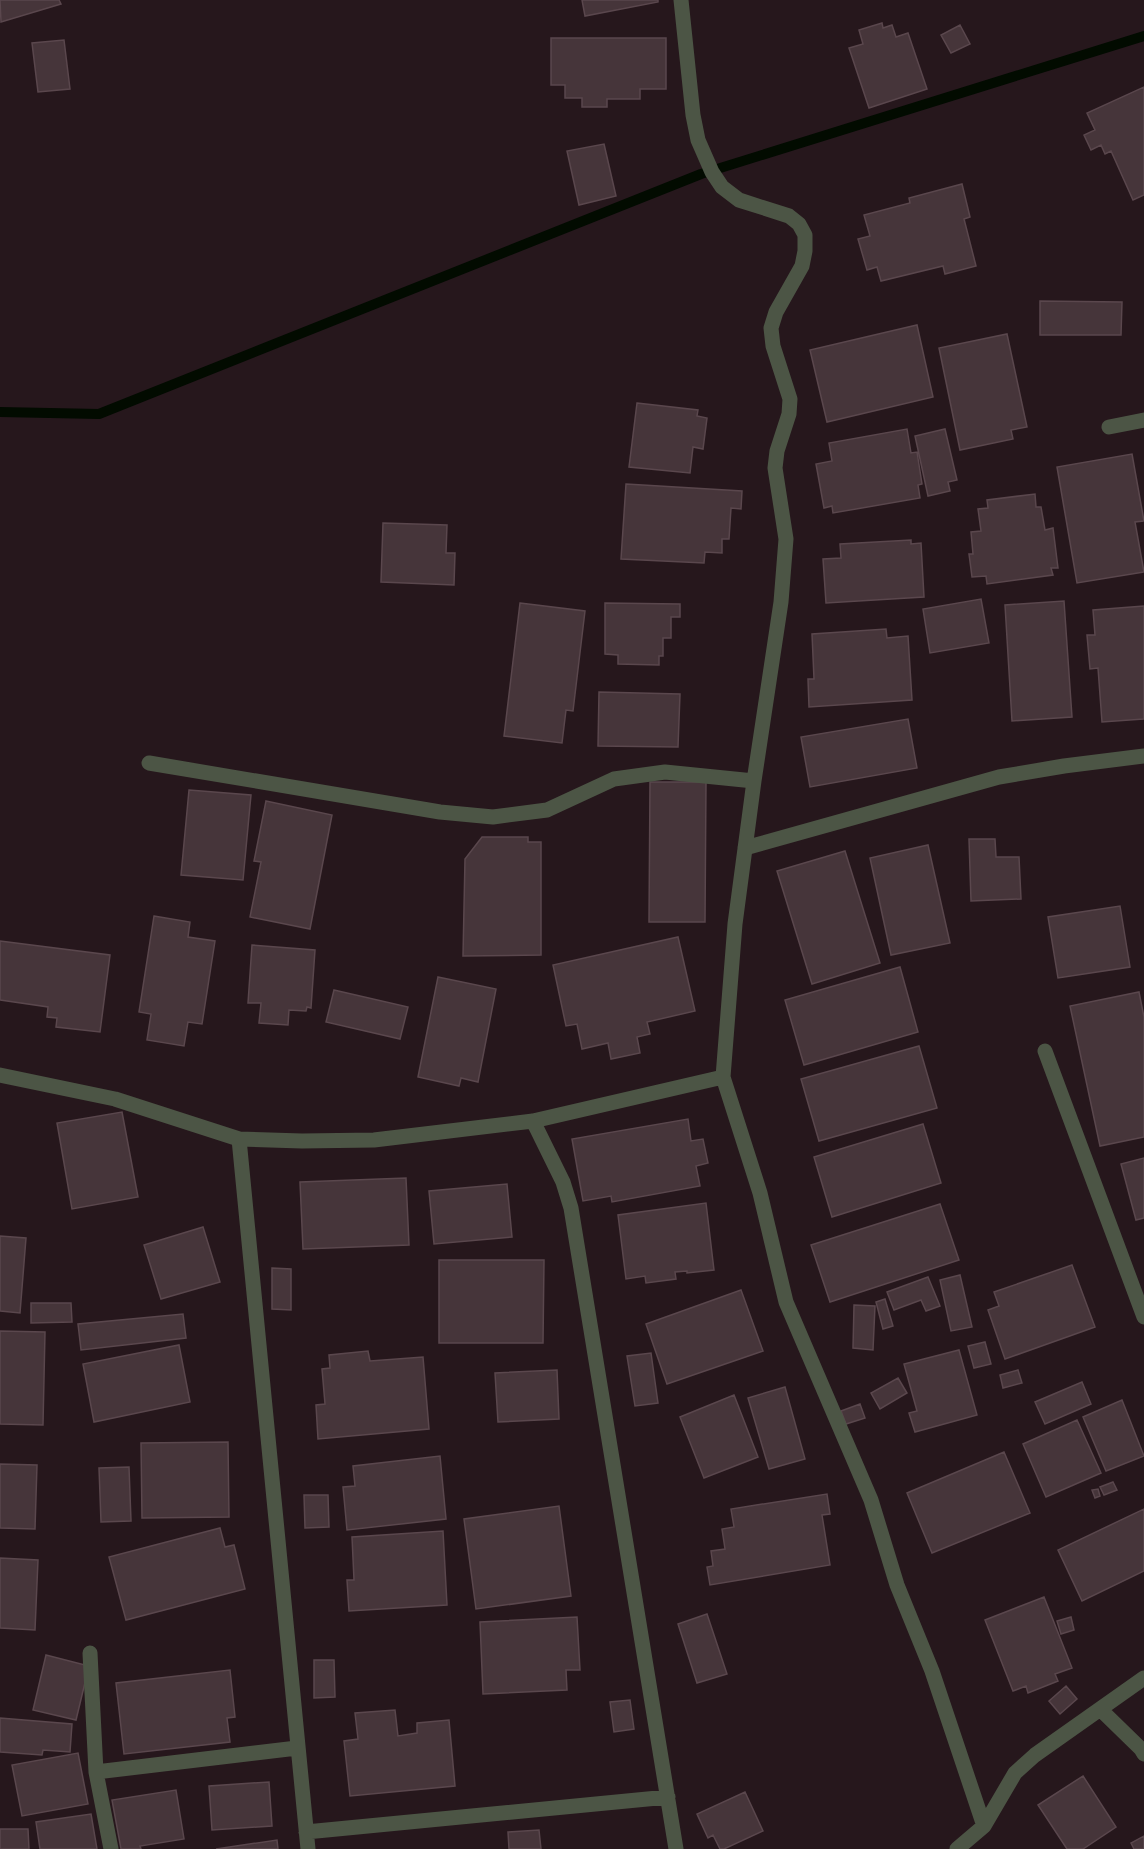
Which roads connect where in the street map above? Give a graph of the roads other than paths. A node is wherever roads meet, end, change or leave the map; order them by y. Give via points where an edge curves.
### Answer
1 (681, 0) edge
2 (1144, 420) edge
3 (1109, 427) dead end
4 (1144, 756) edge
5 (149, 763) dead end
6 (754, 781) junction
7 (745, 848) junction
8 (1045, 1051) dead end
9 (0, 1075) edge
10 (723, 1077) junction
11 (533, 1120) junction
12 (239, 1139) junction
13 (1144, 1317) edge
14 (90, 1653) dead end
15 (1144, 1678) edge
16 (1100, 1709) junction
17 (297, 1748) junction
18 (1144, 1754) edge
19 (96, 1772) junction
20 (668, 1797) junction
21 (984, 1826) junction
22 (306, 1832) junction
23 (111, 1849) edge
24 (308, 1849) edge
25 (676, 1849) edge
26 (957, 1849) edge

1 - 6 street via 693,115 698,140 712,172 722,187 739,200 789,216 805,235 802,266 771,328 790,399 775,468 786,539 781,602
2 - 3 street
4 - 7 street via 999,777
5 - 6 street via 440,812 493,817 547,810 614,779 665,772
6 - 7 street
7 - 10 street
8 - 13 street
9 - 12 street via 114,1099
10 - 11 street
10 - 21 street via 760,1193 786,1302 871,1500 897,1585 932,1671
11 - 12 street via 374,1140
11 - 20 street via 571,1208
12 - 17 street
14 - 19 street
15 - 16 street
16 - 18 street
16 - 21 street via 1015,1773
17 - 19 street
17 - 22 street
19 - 23 street
20 - 22 street
20 - 25 street
21 - 26 street
22 - 24 street

